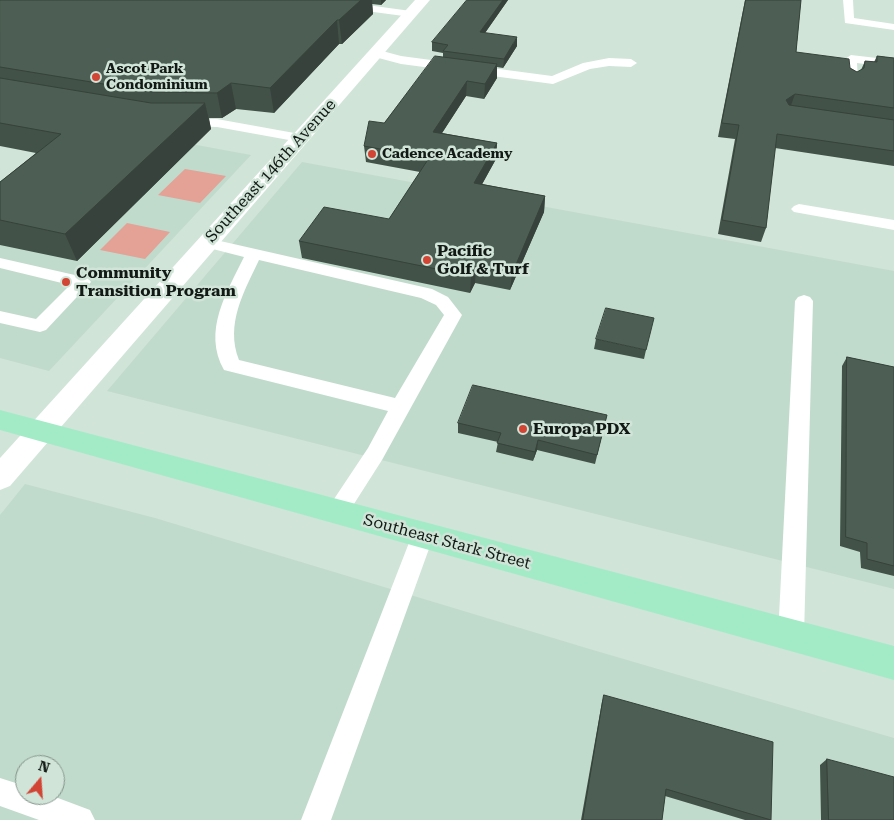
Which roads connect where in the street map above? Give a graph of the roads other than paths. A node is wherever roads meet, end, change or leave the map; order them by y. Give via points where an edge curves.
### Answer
1 (306, 0) edge
2 (423, 0) edge
3 (848, 0) edge
4 (411, 14) junction
5 (894, 27) edge
6 (375, 54) junction
7 (631, 63) dead end
8 (894, 64) edge
9 (852, 80) edge
10 (168, 123) edge
11 (300, 138) junction
12 (798, 208) dead end
13 (894, 224) edge
14 (207, 243) junction
15 (254, 254) junction
16 (0, 263) edge
17 (804, 301) dead end
18 (0, 317) edge
19 (400, 407) junction
20 (0, 420) edge
21 (41, 431) junction
22 (0, 478) edge
23 (337, 511) junction
24 (423, 535) junction
25 (791, 636) junction
26 (894, 663) edge
27 (0, 792) edge
28 (80, 820) edge
29 (316, 820) edge

1 - 4 lane
2 - 4 street, Southeast 146th Avenue
3 - 5 lane via 849,21
4 - 6 street, Southeast 146th Avenue
6 - 7 lane via 553,80 587,66
6 - 11 street, Southeast 146th Avenue
8 - 9 lane via 851,59
10 - 11 lane via 217,123
11 - 14 street, Southeast 146th Avenue
12 - 13 lane
14 - 15 lane
14 - 21 street, Southeast 146th Avenue
15 - 19 lane via 228,308 223,327 222,341 231,365
15 - 19 lane via 426,293 447,304 453,315
16 - 18 lane via 82,282 40,326
17 - 25 lane
19 - 23 lane via 375,454
20 - 21 main road, Southeast Stark Street
21 - 22 street, Southeast 146th Avenue
21 - 23 main road, Southeast Stark Street
23 - 24 main road, Southeast Stark Street
24 - 25 main road, Southeast Stark Street
24 - 29 lane
25 - 26 main road, Southeast Stark Street
27 - 28 lane

